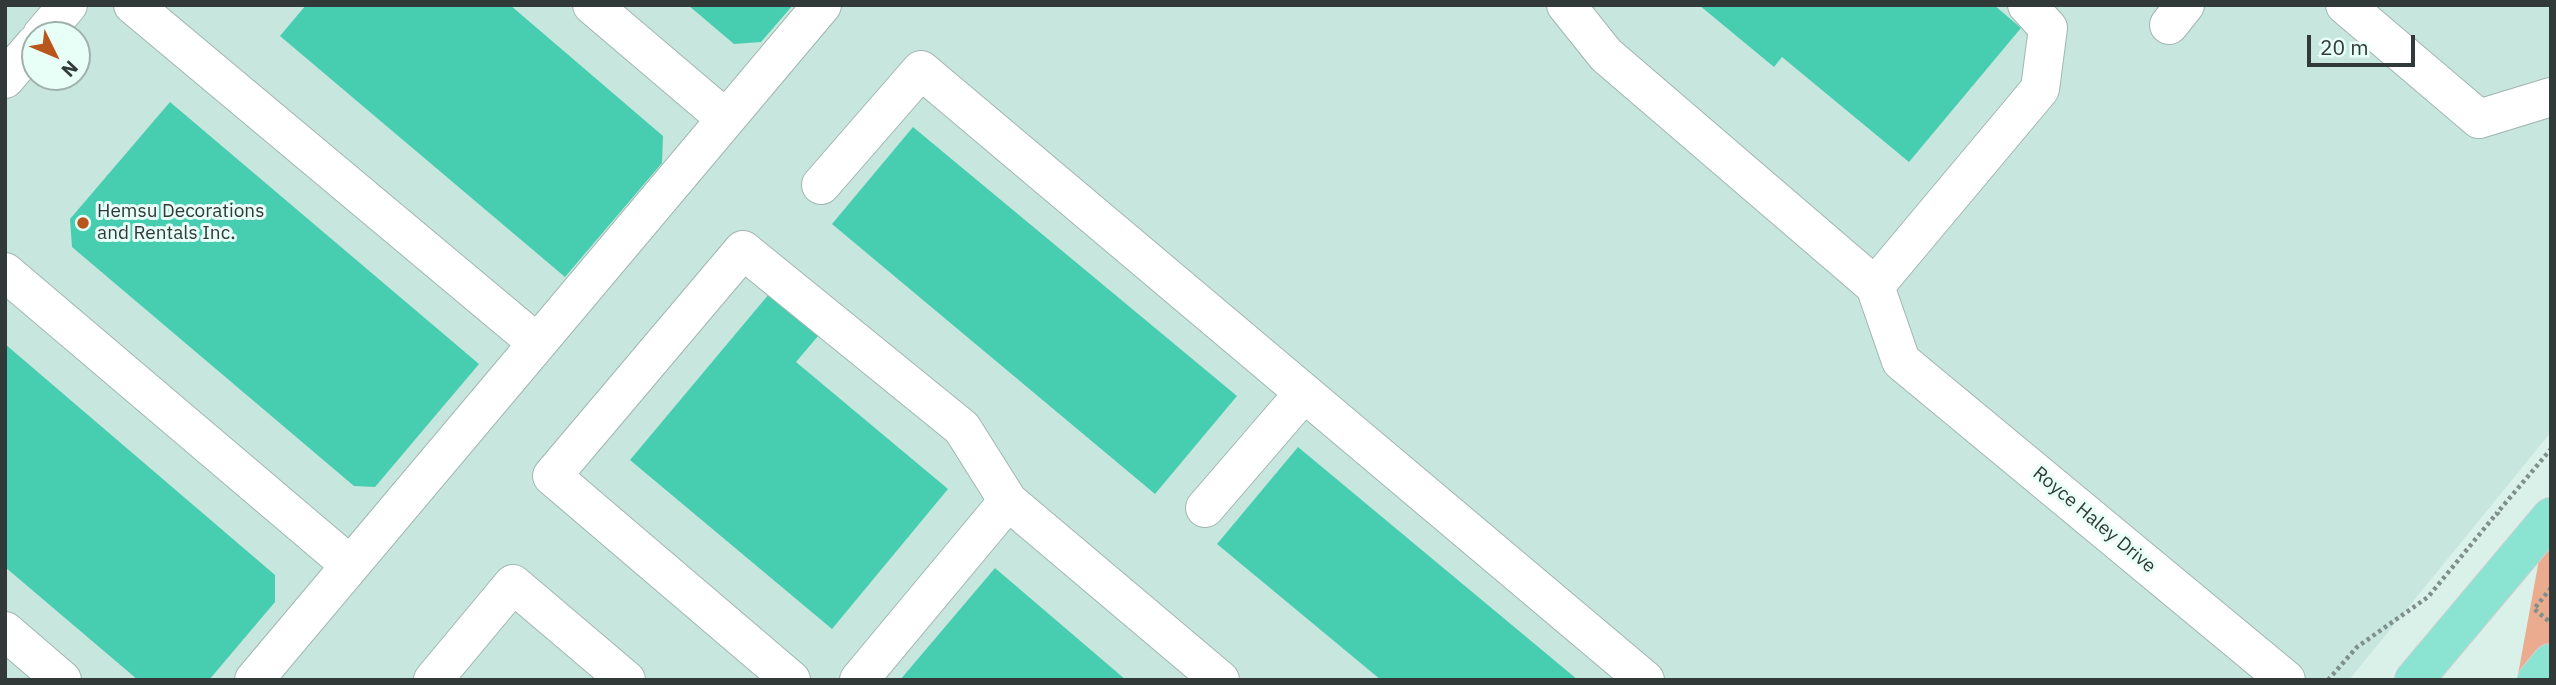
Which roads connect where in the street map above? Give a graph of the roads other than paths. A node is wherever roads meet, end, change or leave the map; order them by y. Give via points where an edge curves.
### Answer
1 (68, 5) edge
2 (133, 5) edge
3 (592, 5) edge
4 (822, 5) edge
5 (1566, 5) edge
6 (2027, 5) edge
7 (2345, 5) edge
8 (54, 21) edge
9 (21, 60) edge
10 (5, 79) edge
11 (2551, 97) edge
12 (726, 119) junction
13 (821, 186) dead end
14 (5, 272) edge
15 (1875, 286) junction
16 (537, 343) junction
17 (1304, 393) junction
18 (1008, 501) junction
19 (1205, 508) dead end
20 (2551, 517) edge
21 (350, 565) junction
22 (5, 631) edge
23 (2551, 663) edge
24 (62, 680) edge
25 (254, 680) edge
26 (433, 680) edge
27 (626, 680) edge
28 (790, 680) edge
29 (859, 680) edge
30 (1220, 680) edge
31 (1645, 680) edge
32 (2286, 680) edge
33 (2414, 680) edge
34 (2537, 680) edge

1 - 8 street
2 - 16 street
3 - 12 street
4 - 12 street
5 - 15 street via 1606,55
6 - 15 street via 2048,28 2040,89
7 - 11 street via 2479,119
9 - 10 street
12 - 16 street
13 - 17 street via 921,70
14 - 21 street
15 - 32 street, Royce Haley Drive via 1901,361
16 - 21 street
17 - 19 street
17 - 31 street
18 - 28 street via 962,428 743,250 552,476
18 - 29 street
18 - 30 street
20 - 33 main road
21 - 25 street
22 - 24 street
23 - 34 main road
26 - 27 street via 513,584

